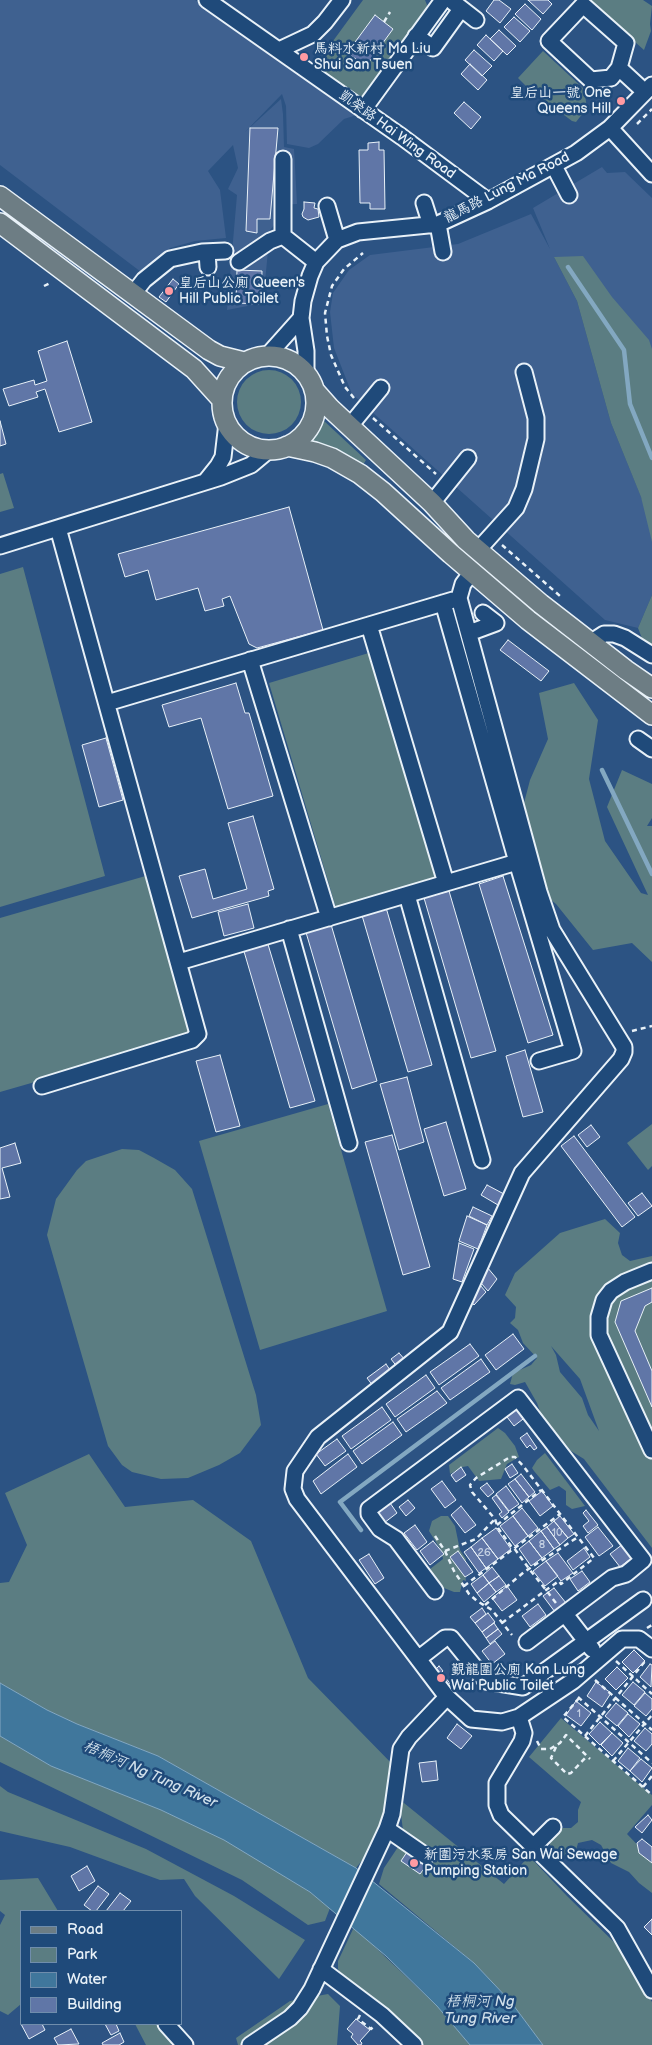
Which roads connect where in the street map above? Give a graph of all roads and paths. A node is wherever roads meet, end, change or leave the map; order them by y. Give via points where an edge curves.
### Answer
1 (207, 0) edge
2 (342, 0) edge
3 (442, 0) edge
4 (455, 4) edge
5 (390, 12) dead end
6 (476, 20) dead end
7 (384, 22) dead end
8 (416, 36) junction
9 (279, 50) junction
10 (619, 68) junction
11 (649, 88) edge
12 (363, 110) junction
13 (652, 110) edge
14 (610, 128) junction
15 (633, 128) dead end
16 (283, 159) dead end
17 (554, 166) junction
18 (652, 174) edge
19 (569, 195) dead end
20 (0, 196) edge
21 (488, 202) junction
22 (424, 203) dead end
23 (327, 206) dead end
24 (0, 223) edge
25 (434, 224) junction
26 (283, 236) junction
27 (337, 240) junction
28 (225, 251) dead end
29 (207, 252) junction
30 (443, 252) dead end
31 (363, 253) dead end
32 (240, 262) dead end
33 (316, 262) junction
34 (208, 268) dead end
35 (50, 283) dead end
36 (44, 286) dead end
37 (195, 286) dead end
38 (198, 293) dead end
39 (133, 294) junction
40 (301, 318) junction
41 (268, 355) junction
42 (244, 362) junction
43 (524, 372) dead end
44 (306, 373) junction
45 (381, 388) dead end
46 (315, 391) junction
47 (222, 400) junction
48 (358, 403) dead end
49 (370, 414) dead end
50 (226, 423) junction
51 (349, 427) junction
52 (278, 448) junction
53 (468, 458) dead end
54 (441, 479) dead end
55 (206, 481) junction
56 (432, 504) junction
57 (58, 528) junction
58 (497, 540) dead end
59 (0, 546) edge
60 (478, 550) junction
61 (472, 572) junction
62 (459, 598) junction
63 (566, 601) dead end
64 (443, 603) junction
65 (483, 614) dead end
66 (369, 625) junction
67 (469, 633) junction
68 (590, 642) junction
69 (652, 655) edge
70 (250, 660) junction
71 (652, 688) edge
72 (107, 703) junction
73 (652, 715) edge
74 (638, 739) dead end
75 (652, 749) edge
76 (517, 862) junction
77 (446, 883) junction
78 (407, 895) junction
79 (329, 918) junction
80 (288, 929) junction
81 (179, 962) junction
82 (652, 1026) edge
83 (618, 1037) junction
84 (539, 1061) dead end
85 (42, 1086) dead end
86 (349, 1144) dead end
87 (482, 1160) dead end
88 (652, 1271) edge
89 (651, 1448) edge
90 (541, 1490) junction
91 (560, 1514) junction
92 (495, 1519) junction
93 (497, 1525) junction
94 (435, 1536) dead end
95 (578, 1538) junction
96 (514, 1548) junction
97 (445, 1551) junction
98 (530, 1570) junction
99 (464, 1586) junction
100 (546, 1590) junction
101 (435, 1592) dead end
102 (642, 1600) dead end
103 (485, 1605) junction
104 (565, 1614) junction
105 (502, 1623) junction
106 (512, 1635) dead end
107 (586, 1641) junction
108 (527, 1642) dead end
109 (651, 1652) edge
110 (418, 1658) junction
111 (606, 1658) junction
112 (592, 1676) dead end
113 (633, 1676) junction
114 (576, 1694) dead end
115 (652, 1694) edge
116 (447, 1697) junction
117 (579, 1698) junction
118 (616, 1698) junction
119 (652, 1715) edge
120 (519, 1717) junction
121 (600, 1717) junction
122 (645, 1724) junction
123 (652, 1730) edge
124 (536, 1736) dead end
125 (585, 1736) junction
126 (629, 1742) junction
127 (557, 1745) junction
128 (587, 1756) junction
129 (590, 1759) dead end
130 (613, 1761) junction
131 (652, 1763) edge
132 (652, 1776) edge
133 (643, 1787) junction
134 (652, 1795) edge
135 (553, 1827) dead end
136 (387, 1829) junction
137 (533, 1847) junction
138 (426, 1856) dead end
139 (324, 1963) junction
140 (652, 1990) edge
141 (167, 2025) edge
142 (185, 2045) edge
143 (250, 2045) edge
144 (414, 2045) edge

1 - 9 street, 凱榮路 Hai Wing Road
2 - 9 street via 313,34
3 - 8 street
4 - 6 street
4 - 8 street via 433,48
5 - 7 path
8 - 12 street
9 - 12 street, 凱榮路 Hai Wing Road
10 - 10 street via 611,78 591,80 550,41 583,4 626,43
10 - 11 street
11 - 14 street, 龍馬路 Lung Ma Road
12 - 21 street, 凱榮路 Hai Wing Road
13 - 15 path
14 - 17 street, 龍馬路 Lung Ma Road
14 - 18 street
16 - 26 street
17 - 19 street
17 - 21 street, 龍馬路 Lung Ma Road
20 - 39 main road
21 - 25 street, 龍馬路 Lung Ma Road
22 - 25 street
23 - 27 street
24 - 47 main road via 194,369
25 - 27 street, 龍馬路 Lung Ma Road via 358,232
25 - 30 street
26 - 32 street
26 - 33 street
27 - 33 street, 龍馬路 Lung Ma Road
28 - 29 street
29 - 34 street
29 - 39 street via 170,259 144,280
31 - 48 path via 344,269 332,286 325,313 326,336 332,355 346,388
33 - 40 street, 龍馬路 Lung Ma Road via 303,300
35 - 36 path
37 - 38 path
39 - 42 main road via 209,350
40 - 41 street
40 - 44 street, 龍馬路 Lung Ma Road
41 - 42 main road
41 - 44 main road via 290,360
42 - 47 main road via 228,379
43 - 60 street via 536,418 536,439 524,489 516,508
44 - 46 main road
45 - 51 street
46 - 51 main road
46 - 52 main road via 312,422 303,435
47 - 50 main road
49 - 54 path
50 - 52 main road via 245,443 257,448
50 - 55 street via 223,457
51 - 56 main road
52 - 55 street via 251,465
52 - 61 main road via 314,452 360,474
53 - 56 street
55 - 57 street
56 - 60 main road
57 - 59 street
57 - 72 street
58 - 63 path
60 - 68 main road
61 - 62 street via 463,584
61 - 73 main road via 528,620
62 - 64 street
62 - 67 street
64 - 66 street
64 - 76 street
65 - 67 street via 499,626
66 - 70 street
66 - 77 street
67 - 83 street via 552,930
68 - 69 street via 604,634 614,634
68 - 71 main road
70 - 72 street
70 - 79 street
72 - 81 street
74 - 75 street
76 - 77 street
76 - 84 street via 573,1051
77 - 78 street
78 - 79 street
78 - 87 street
79 - 80 street
80 - 81 street
80 - 86 street
81 - 85 street via 198,1030 196,1038
82 - 83 path
83 - 110 street via 624,1047 621,1059 522,1173 450,1332 318,1437 295,1471 293,1489 296,1499
88 - 89 street via 611,1291 604,1300 599,1317 599,1335
90 - 91 path
90 - 92 path via 515,1457 476,1478 470,1485 472,1492
90 - 93 path
91 - 95 path
91 - 96 path
92 - 93 path
92 - 97 path via 476,1539
93 - 96 path
94 - 97 path
95 - 98 path
95 - 100 path via 594,1558 561,1584 558,1581
96 - 98 path
96 - 99 path
97 - 99 path
98 - 100 path
98 - 103 path
99 - 103 path
100 - 104 path
100 - 105 path
101 - 104 street via 396,1540 369,1514 370,1509 518,1398 643,1560 626,1574 612,1578
102 - 107 street
103 - 105 path
104 - 107 street
104 - 108 street
105 - 106 path
107 - 110 street via 524,1687 486,1681 451,1638 445,1638
107 - 111 street
109 - 111 street via 638,1639 622,1639
109 - 113 path
110 - 116 street
111 - 113 path
111 - 120 street
112 - 118 path
113 - 115 path
113 - 118 path
114 - 117 path
116 - 120 street via 471,1719 502,1722
116 - 136 street via 401,1748
117 - 121 path
117 - 125 path via 563,1717
118 - 121 path
118 - 122 path
119 - 122 path
120 - 137 street via 524,1733 522,1741 500,1775 497,1805 501,1815
121 - 125 path
121 - 126 path
122 - 123 path
122 - 126 path
124 - 127 path via 542,1750
125 - 130 path
126 - 130 path
126 - 131 path
127 - 128 path via 566,1736
127 - 128 path via 551,1758 567,1774 572,1773
128 - 129 path
130 - 133 path
132 - 133 path
133 - 134 path
135 - 137 street
136 - 138 street
136 - 139 street
137 - 140 street via 617,1928
139 - 143 street via 300,2008
139 - 144 street
141 - 142 street

